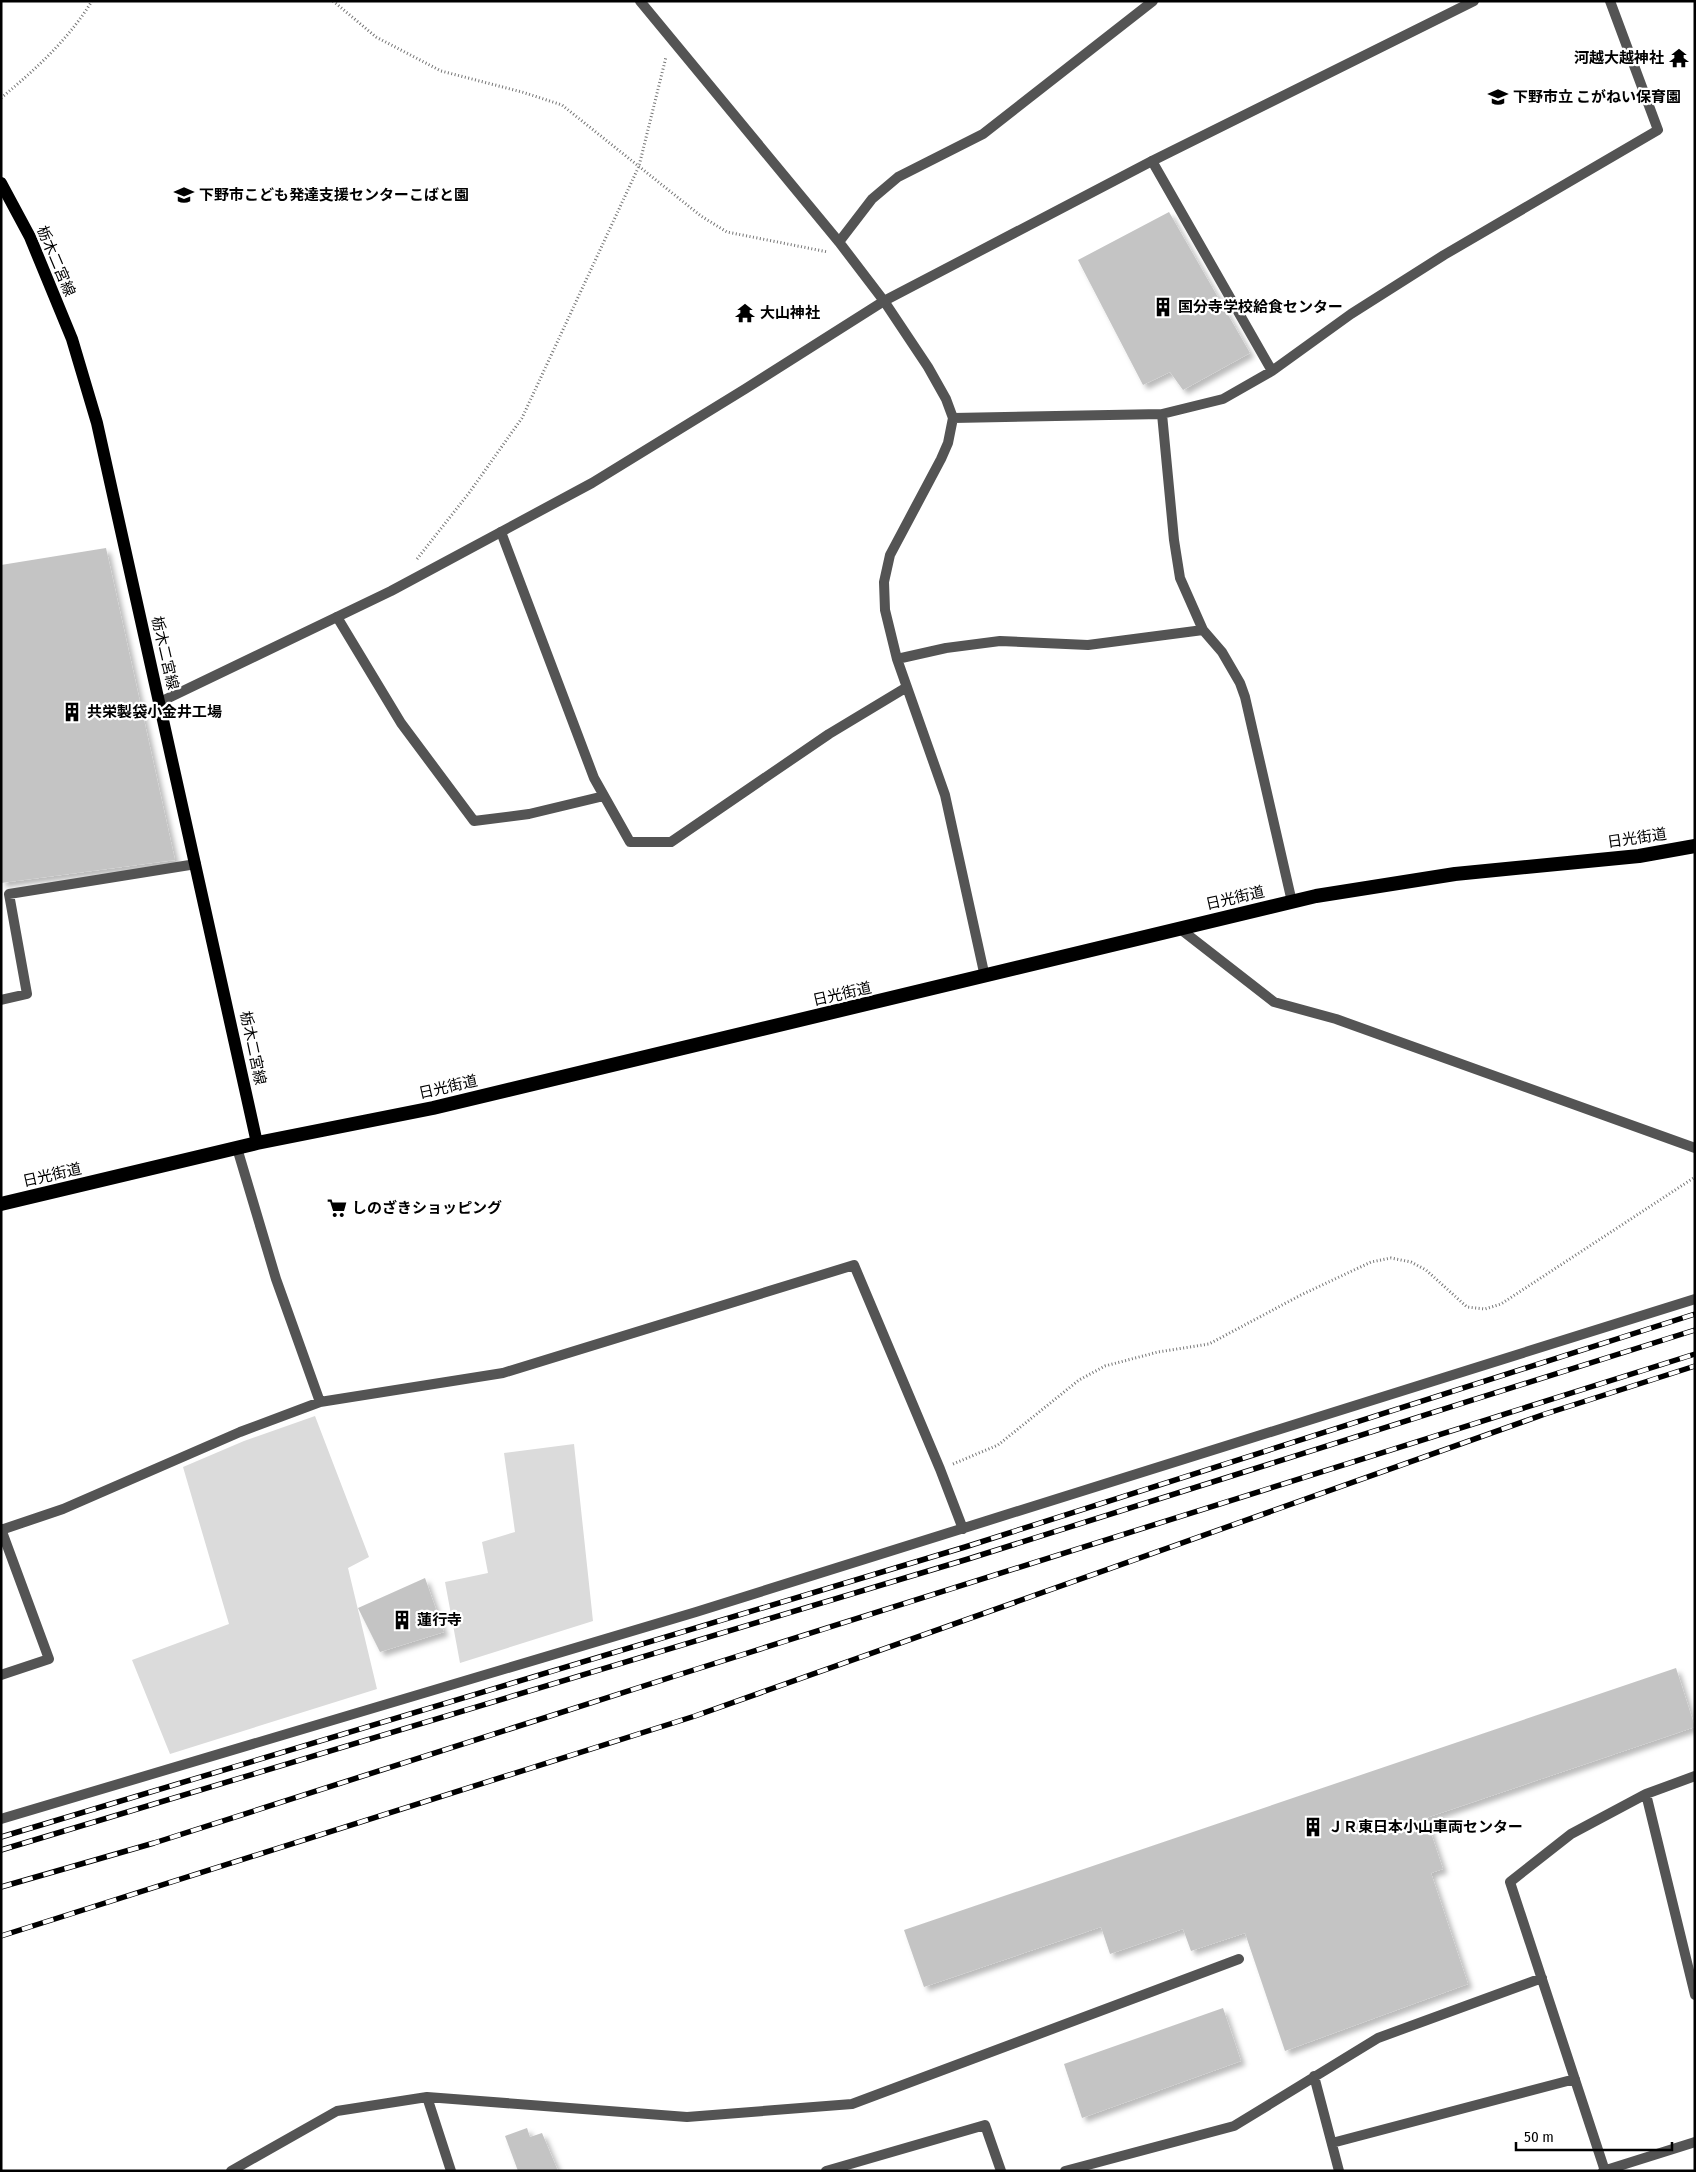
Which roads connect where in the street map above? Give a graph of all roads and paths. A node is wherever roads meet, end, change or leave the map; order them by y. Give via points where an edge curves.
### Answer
1 (92, 1) edge
2 (333, 1) edge
3 (640, 1) edge
4 (1153, 1) edge
5 (1474, 1) edge
6 (1610, 1) edge
7 (670, 39) junction
8 (1, 98) edge
9 (1152, 161) junction
10 (639, 166) junction
11 (1, 183) edge
12 (839, 242) junction
13 (846, 251) junction
14 (884, 300) junction
15 (1272, 371) junction
16 (1162, 414) junction
17 (953, 418) junction
18 (501, 532) junction
19 (415, 561) dead end
20 (337, 617) junction
21 (1203, 630) junction
22 (897, 658) junction
23 (907, 687) junction
24 (160, 702) junction
25 (604, 796) junction
26 (1695, 846) edge
27 (196, 864) junction
28 (1292, 902) junction
29 (1179, 928) junction
30 (985, 977) junction
31 (1, 1000) edge
32 (257, 1143) junction
33 (237, 1148) junction
34 (1695, 1148) edge
35 (1695, 1177) edge
36 (1, 1204) edge
37 (1695, 1299) edge
38 (320, 1402) junction
39 (940, 1469) junction
40 (963, 1529) junction
41 (1, 1530) edge
42 (1, 1675) edge
43 (1695, 1776) edge
44 (1646, 1794) junction
45 (1, 1819) edge
46 (1239, 1959) dead end
47 (1542, 1978) junction
48 (1695, 1995) edge
49 (1314, 2076) junction
50 (1575, 2079) junction
51 (427, 2097) junction
52 (1695, 2142) edge
53 (1332, 2143) junction
54 (231, 2171) edge
55 (451, 2171) edge
56 (826, 2171) edge
57 (1000, 2171) edge
58 (1066, 2171) edge
59 (1339, 2171) edge
60 (1604, 2171) edge

1 - 8 path via 77,26 63,41
2 - 10 path via 376,37 441,71 562,105
3 - 7 street
4 - 12 street via 983,134 898,178 872,199
5 - 9 street
6 - 15 street via 1658,130 1444,255 1351,314
7 - 10 path
7 - 12 street
9 - 14 street
9 - 15 street
10 - 13 path via 701,216 727,232 830,253
10 - 19 path via 522,418
11 - 24 main road, 栃木二宮線 via 30,237 72,339 97,423
12 - 13 street
13 - 14 street
14 - 17 street via 928,367
14 - 18 street via 592,482
15 - 16 street via 1223,399
16 - 17 street
16 - 21 street via 1180,578
17 - 22 street via 941,459 886,567 885,610
18 - 20 street
18 - 25 street via 594,778
20 - 24 street
20 - 25 street via 401,723 474,821 529,814
21 - 22 street via 1088,645 1000,641
21 - 28 street via 1222,652 1245,697
22 - 23 street
23 - 25 street via 829,734 671,842 630,842
23 - 30 street via 945,795
24 - 27 main road, 栃木二宮線
26 - 28 highway, 日光街道 via 1639,856 1455,874
27 - 31 street via 9,894 27,994
27 - 32 main road, 栃木二宮線
28 - 29 highway, 日光街道
29 - 30 highway, 日光街道
29 - 34 street via 1274,1002 1336,1019
30 - 32 highway, 日光街道 via 433,1108
32 - 33 highway, 日光街道
33 - 36 highway, 日光街道
33 - 38 street via 276,1279
35 - 39 path via 1502,1304 1485,1309 1467,1307 1426,1270 1411,1262 1391,1258 1371,1262 1209,1344 1158,1352 1105,1366 1079,1380 998,1445
37 - 40 street
38 - 39 street via 503,1373 854,1265
38 - 41 street via 240,1432 63,1509
39 - 40 street
40 - 45 street
41 - 42 street via 49,1659
43 - 44 street
44 - 47 street via 1571,1834 1510,1882
44 - 48 street
46 - 51 street via 852,2104 687,2116
47 - 49 street via 1378,2038
47 - 50 street
49 - 53 street
49 - 58 street via 1234,2126
50 - 53 street
50 - 60 street
51 - 54 street via 338,2112
51 - 55 street
52 - 60 street
53 - 59 street
56 - 57 street via 985,2125

